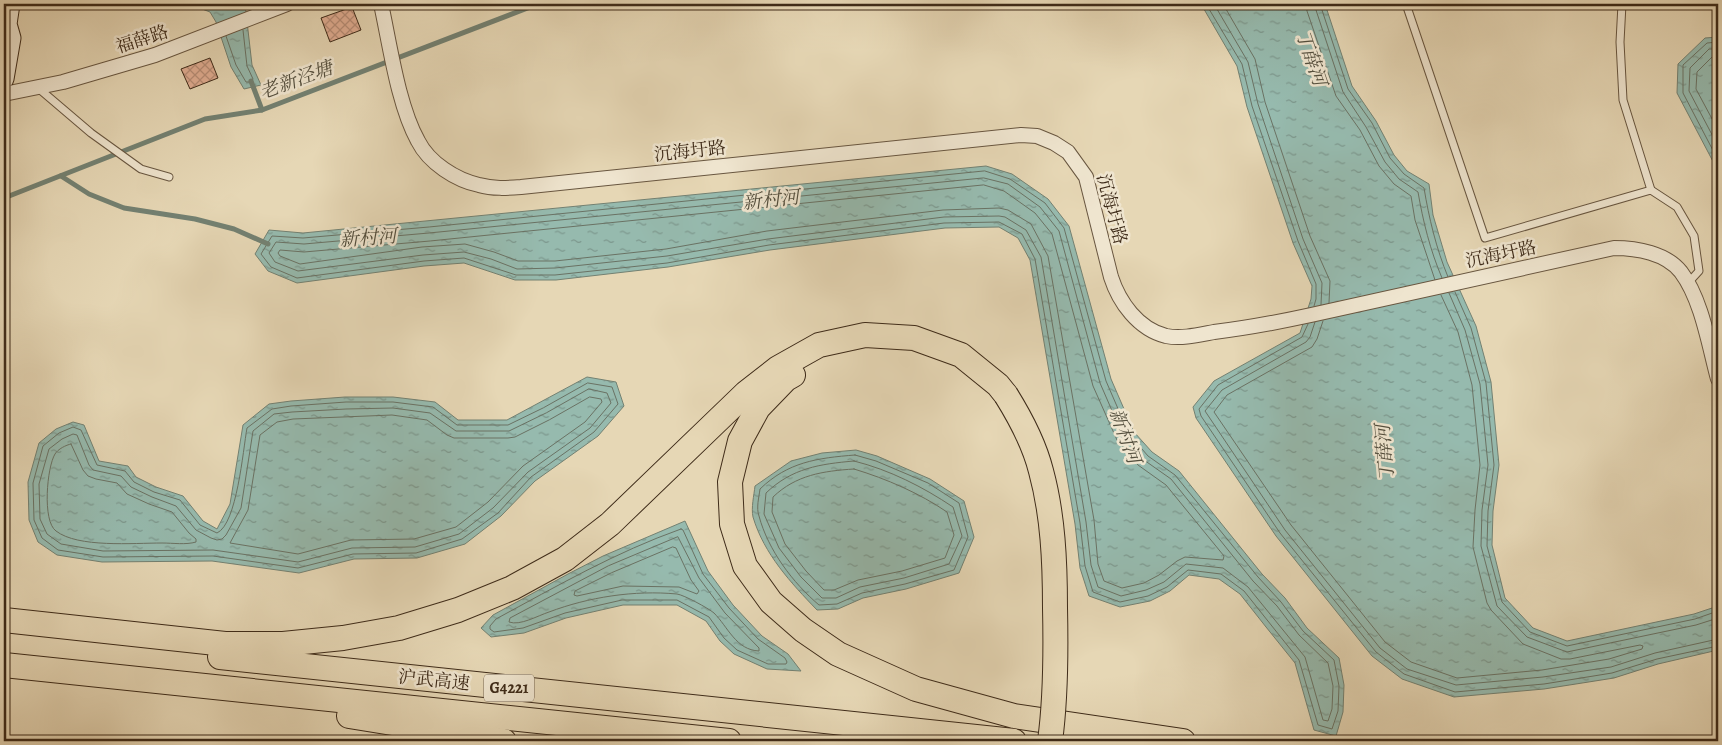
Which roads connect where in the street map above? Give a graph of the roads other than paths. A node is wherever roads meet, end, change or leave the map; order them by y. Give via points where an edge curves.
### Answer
1 (10, 4) edge
2 (287, 4) edge
3 (382, 4) edge
4 (1406, 4) edge
5 (1622, 4) edge
6 (5, 25) edge
7 (4, 79) edge
8 (37, 87) junction
9 (4, 94) edge
10 (170, 177) dead end
11 (1651, 190) junction
12 (1688, 283) junction
13 (1718, 379) edge
14 (1001, 399) junction
15 (4, 620) edge
16 (4, 635) edge
17 (4, 664) edge
18 (93, 674) junction
19 (504, 741) edge
20 (729, 741) edge
21 (1014, 741) edge
22 (1037, 741) edge
23 (1050, 741) edge
24 (1183, 741) edge

1 - 6 main road
2 - 8 street, 福薛路 via 155,55
3 - 12 street, 沉海圩路 via 409,121 418,143 446,171 479,185 521,187 1021,135 1037,136 1068,152 1086,177 1116,293 1138,320 1164,335 1179,338 1263,325 1614,248 1658,255 1680,271
4 - 11 lane via 1485,238
5 - 11 lane via 1623,100
6 - 7 main road via 11,38
8 - 9 street, 福薛路
8 - 10 lane via 91,133 141,169
11 - 12 lane via 1677,207 1694,236 1699,271
12 - 13 street, 沉海圩路 via 1696,300
14 - 15 highway via 998,385 961,355 914,338 865,335 819,345 778,368 746,393 610,524 564,559 512,588 458,610 399,628 283,644 225,644
14 - 22 highway via 1029,472 1038,518 1043,642
14 - 23 highway, bridge via 1024,425 1041,470 1050,516 1056,642
14 - 24 highway via 954,369 914,353 868,348 825,358 786,379 758,408 740,441 730,482 732,524 745,566 771,602 803,630 838,654 916,689 1014,716
16 - 21 highway, 沪武高速 / G4221
17 - 18 highway, 沪武高速 / G4221
18 - 19 highway
18 - 20 highway, 沪武高速 / G4221

